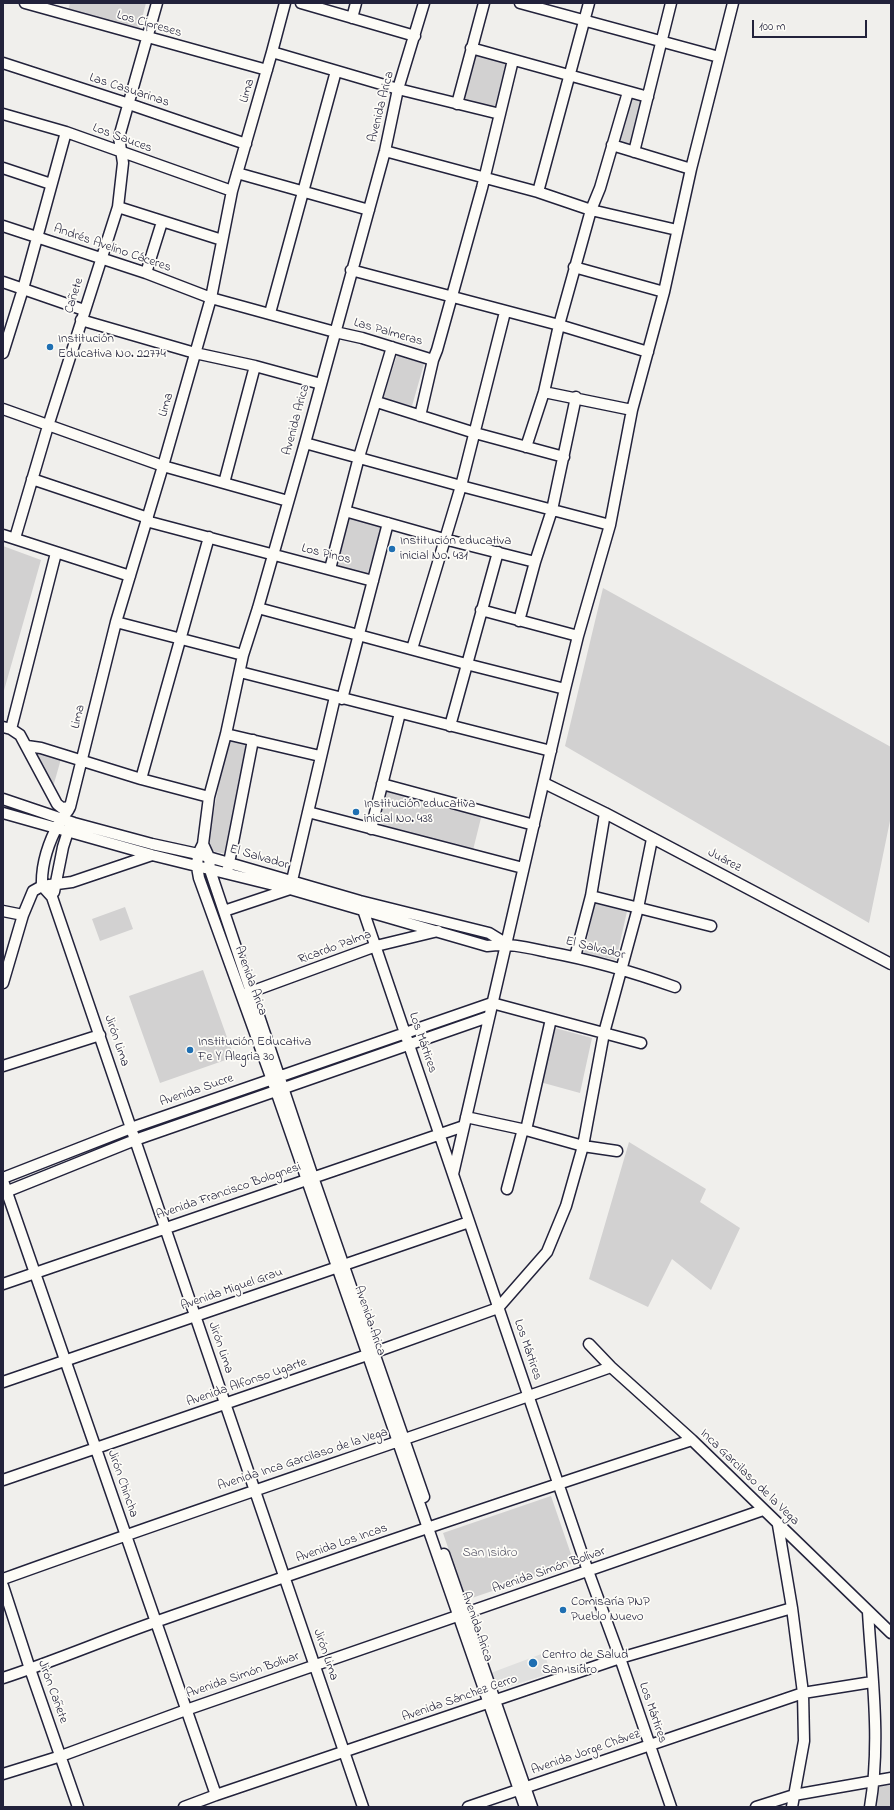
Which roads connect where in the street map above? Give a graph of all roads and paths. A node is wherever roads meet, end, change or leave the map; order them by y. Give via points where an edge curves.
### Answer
1 (25, 3) edge
2 (65, 3) edge
3 (157, 3) edge
4 (285, 3) edge
5 (301, 3) edge
6 (356, 3) edge
7 (424, 3) edge
8 (484, 3) edge
9 (520, 3) edge
10 (589, 3) edge
11 (671, 3) edge
12 (733, 3) edge
13 (62, 13) junction
14 (352, 18) junction
15 (584, 20) junction
16 (415, 36) junction
17 (147, 38) junction
18 (661, 42) junction
19 (471, 48) junction
20 (272, 52) junction
21 (719, 58) junction
22 (513, 60) junction
23 (3, 63) edge
24 (267, 70) junction
25 (336, 71) junction
26 (568, 75) junction
27 (398, 89) junction
28 (628, 92) junction
29 (648, 97) junction
30 (129, 104) junction
31 (457, 104) junction
32 (3, 114) edge
33 (500, 114) junction
34 (66, 132) junction
35 (246, 144) junction
36 (612, 145) junction
37 (385, 150) junction
38 (121, 152) junction
39 (634, 152) junction
40 (3, 168) edge
41 (691, 169) junction
42 (237, 173) junction
43 (484, 177) junction
44 (51, 184) junction
45 (232, 191) junction
46 (303, 192) junction
47 (538, 192) junction
48 (118, 207) junction
49 (369, 210) junction
50 (590, 210) junction
51 (162, 222) junction
52 (3, 226) edge
53 (677, 230) junction
54 (36, 236) junction
55 (222, 240) junction
56 (101, 258) junction
57 (574, 268) junction
58 (351, 270) junction
59 (146, 273) junction
60 (3, 282) edge
61 (23, 289) junction
62 (664, 292) junction
63 (452, 297) junction
64 (211, 298) junction
65 (505, 312) junction
66 (270, 313) junction
67 (82, 315) junction
68 (559, 325) junction
69 (335, 332) junction
70 (4, 347) edge
71 (392, 347) junction
72 (648, 352) junction
73 (195, 353) junction
74 (433, 360) junction
75 (255, 366) junction
76 (321, 384) junction
77 (544, 392) junction
78 (576, 398) junction
79 (377, 402) junction
80 (3, 409) edge
81 (632, 410) junction
82 (420, 416) junction
83 (48, 426) junction
84 (475, 433) junction
85 (305, 443) junction
86 (526, 447) junction
87 (564, 456) junction
88 (359, 457) junction
89 (163, 466) junction
90 (32, 479) junction
91 (224, 483) junction
92 (461, 486) junction
93 (288, 501) junction
94 (552, 510) junction
95 (345, 511) junction
96 (147, 520) junction
97 (388, 523) junction
98 (610, 525) junction
99 (3, 535) edge
100 (209, 537) junction
101 (15, 538) junction
102 (444, 539) junction
103 (498, 552) junction
104 (56, 553) junction
105 (272, 555) junction
106 (535, 562) junction
107 (330, 569) junction
108 (130, 576) junction
109 (373, 580) junction
110 (258, 608) junction
111 (481, 610) junction
112 (519, 621) junction
113 (116, 622) junction
114 (359, 634) junction
115 (578, 636) junction
116 (181, 640) junction
117 (412, 649) junction
118 (243, 655) junction
119 (466, 664) junction
120 (240, 672) junction
121 (565, 689) junction
122 (339, 698) junction
123 (400, 713) junction
124 (450, 726) junction
125 (7, 728) edge
126 (226, 734) junction
127 (253, 740) junction
128 (27, 746) junction
129 (551, 751) junction
130 (320, 756) junction
131 (81, 760) junction
132 (141, 779) junction
133 (544, 783) junction
134 (382, 784) junction
135 (209, 797) junction
136 (3, 799) edge
137 (308, 812) junction
138 (3, 813) edge
139 (605, 813) junction
140 (67, 815) junction
141 (534, 825) junction
142 (56, 829) junction
143 (371, 829) junction
144 (67, 832) junction
145 (652, 838) junction
146 (203, 844) junction
147 (198, 854) junction
148 (152, 855) junction
149 (209, 857) junction
150 (229, 863) junction
151 (197, 867) junction
152 (523, 868) junction
153 (210, 870) junction
154 (227, 874) junction
155 (56, 885) junction
156 (291, 885) junction
157 (42, 886) junction
158 (591, 896) junction
159 (52, 897) junction
160 (360, 901) junction
161 (638, 908) junction
162 (3, 911) edge
163 (224, 911) junction
164 (365, 911) junction
165 (23, 915) junction
166 (711, 926) dead end
167 (439, 931) junction
168 (507, 944) junction
169 (376, 946) junction
170 (576, 957) junction
171 (890, 960) edge
172 (622, 969) junction
173 (4, 977) edge
174 (675, 986) dead end
175 (251, 992) junction
176 (241, 996) junction
177 (492, 1003) junction
178 (488, 1017) junction
179 (551, 1019) junction
180 (405, 1033) junction
181 (604, 1033) junction
182 (100, 1035) junction
183 (641, 1043) dead end
184 (409, 1046) junction
185 (3, 1066) edge
186 (275, 1078) junction
187 (280, 1090) junction
188 (465, 1122) junction
189 (131, 1128) junction
190 (524, 1130) junction
191 (440, 1134) junction
192 (135, 1140) junction
193 (583, 1146) junction
194 (617, 1152) dead end
195 (453, 1174) junction
196 (3, 1178) edge
197 (310, 1178) junction
198 (3, 1181) edge
199 (507, 1189) dead end
200 (5, 1192) edge
201 (470, 1222) junction
202 (164, 1228) junction
203 (340, 1267) junction
204 (35, 1273) junction
205 (3, 1284) edge
206 (498, 1308) junction
207 (195, 1316) junction
208 (588, 1344) dead end
209 (371, 1354) junction
210 (66, 1362) junction
211 (611, 1367) junction
212 (3, 1382) edge
213 (529, 1396) junction
214 (226, 1404) junction
215 (692, 1440) junction
216 (401, 1441) junction
217 (96, 1448) junction
218 (3, 1480) edge
219 (558, 1483) junction
220 (255, 1490) junction
221 (764, 1510) junction
222 (778, 1525) junction
223 (431, 1527) junction
224 (126, 1534) junction
225 (588, 1571) junction
226 (285, 1577) junction
227 (3, 1579) edge
228 (3, 1586) edge
229 (792, 1608) junction
230 (868, 1612) junction
231 (462, 1614) junction
232 (155, 1622) junction
233 (891, 1633) edge
234 (620, 1658) junction
235 (315, 1665) junction
236 (30, 1669) junction
237 (3, 1678) edge
238 (872, 1682) junction
239 (803, 1693) junction
240 (493, 1702) junction
241 (186, 1710) junction
242 (649, 1745) junction
243 (344, 1752) junction
244 (61, 1756) junction
245 (3, 1774) edge
246 (891, 1778) edge
247 (874, 1781) junction
248 (522, 1788) junction
249 (216, 1795) junction
250 (794, 1795) junction
251 (78, 1807) edge
252 (184, 1807) edge
253 (364, 1807) edge
254 (468, 1807) edge
255 (525, 1807) edge
256 (532, 1807) edge
257 (671, 1807) edge
258 (756, 1807) edge
259 (792, 1807) edge
260 (870, 1807) edge

1 - 13 street, Los Cipreses
2 - 13 street
3 - 17 street, Cañete
4 - 20 street, Lima
5 - 14 street
6 - 14 street
7 - 16 street, Avenida Arica
8 - 19 street
9 - 15 street
10 - 15 street
11 - 18 street
12 - 21 street
13 - 17 street, Los Cipreses
14 - 16 street
15 - 18 street
15 - 26 street
16 - 27 street, Avenida Arica
17 - 24 street, Los Cipreses
17 - 30 street, Cañete
18 - 21 street
18 - 29 street
19 - 22 street
19 - 31 street
20 - 24 street, Lima
20 - 25 street
21 - 41 street
22 - 26 street
22 - 33 street
23 - 30 street, Las Casuarinas
24 - 35 street, Lima
25 - 27 street
25 - 46 street
26 - 28 street
26 - 47 street
27 - 31 street
27 - 37 street, Avenida Arica
28 - 29 street
28 - 36 street
29 - 39 street
30 - 35 street, Las Casuarinas
30 - 38 street, Cañete via 119,137
31 - 33 street
32 - 34 street, Los Sauces
33 - 43 street
34 - 38 street, Los Sauces
34 - 44 street
35 - 42 street, Lima
36 - 39 street
36 - 50 street via 600,188
37 - 43 street
37 - 49 street, Avenida Arica
38 - 45 street, Los Sauces
38 - 48 street, Cañete via 123,163
39 - 41 street
40 - 44 street
41 - 53 street
42 - 45 street, Lima
42 - 46 street
43 - 47 street
43 - 63 street
44 - 54 street
45 - 55 street, Lima
46 - 49 street
46 - 66 street
47 - 50 street
48 - 51 street
48 - 56 street, Cañete
49 - 58 street, Avenida Arica
50 - 53 street
50 - 57 street
51 - 55 street
51 - 59 street
52 - 54 street, Andrés Avelino Cáceres
53 - 62 street
54 - 56 street, Andrés Avelino Cáceres
54 - 61 street
55 - 64 street, Lima
56 - 59 street, Andrés Avelino Cáceres
56 - 67 street, Cañete
57 - 62 street
57 - 68 street
58 - 63 street
58 - 69 street, Avenida Arica
59 - 64 street, Andrés Avelino Cáceres
60 - 61 street
61 - 67 street
61 - 70 street
62 - 72 street
63 - 65 street
63 - 74 street
64 - 66 street, Andrés Avelino Cáceres
64 - 73 street, Lima
65 - 68 street
65 - 84 street
66 - 69 street, Las Palmeras
67 - 73 street
67 - 83 street, Cañete
68 - 72 street
68 - 77 street
69 - 71 street, Las Palmeras
69 - 76 street, Avenida Arica
71 - 74 street, Las Palmeras
71 - 79 street
72 - 81 street
73 - 75 street
73 - 89 street, Lima
74 - 82 street
75 - 76 street
75 - 91 street
76 - 85 street, Avenida Arica
77 - 78 street
77 - 86 street
78 - 81 street
78 - 87 street
79 - 82 street
79 - 88 street
80 - 83 street
81 - 98 street
82 - 84 street
83 - 89 street
83 - 90 street, Cañete
84 - 86 street
84 - 92 street
85 - 88 street
85 - 93 street, Avenida Arica
86 - 87 street
87 - 94 street
88 - 92 street
88 - 95 street
89 - 91 street
89 - 96 street, Lima
90 - 96 street, Los Pinos
90 - 101 street, Cañete
91 - 93 street
92 - 94 street
92 - 102 street
93 - 105 street, Avenida Arica
94 - 98 street
94 - 106 street
95 - 97 street
95 - 107 street
96 - 100 street, Los Pinos
96 - 108 street, Lima
97 - 102 street
97 - 109 street
98 - 115 street
99 - 101 street
100 - 105 street, Los Pinos
100 - 116 street
101 - 104 street
102 - 103 street
102 - 117 street
103 - 106 street
103 - 111 street
104 - 108 street
104 - 125 street
105 - 107 street, Los Pinos
105 - 110 street, Avenida Arica
106 - 112 street
107 - 109 street, Los Pinos
108 - 113 street, Lima
109 - 114 street
110 - 114 street
110 - 118 street, Avenida Arica
111 - 112 street
111 - 119 street
112 - 115 street
113 - 116 street
113 - 131 street, Lima
114 - 117 street
114 - 122 street
115 - 121 street
116 - 118 street
116 - 132 street
117 - 119 street
118 - 120 street, Avenida Arica
119 - 121 street
119 - 124 street
120 - 122 street
120 - 126 street, Avenida Arica
121 - 129 street
122 - 123 street
122 - 130 street
123 - 124 street
123 - 134 street
124 - 129 street
125 - 128 street via 20,735
126 - 127 street
126 - 135 street, Avenida Arica
127 - 130 street
127 - 150 street
128 - 131 street
128 - 140 street via 57,804
129 - 133 street
130 - 137 street
131 - 132 street
131 - 140 street, Lima
132 - 135 street
133 - 139 street, Juárez
133 - 141 street
134 - 141 street
134 - 143 street
135 - 146 street, Avenida Arica
136 - 140 street, El Salvador
137 - 143 street
137 - 156 street
138 - 142 street, El Salvador
139 - 145 street, Juárez
139 - 158 street
140 - 142 street
140 - 144 street
140 - 147 street, El Salvador via 152,844
141 - 152 street
142 - 144 street, El Salvador
142 - 157 street via 50,840 41,874
143 - 152 street
144 - 148 street, El Salvador
144 - 155 street
145 - 161 street
145 - 171 street, Juárez
146 - 147 street, Avenida Arica
146 - 149 street, Avenida Arica
147 - 149 street, El Salvador
147 - 151 street, Avenida Arica
148 - 151 street, El Salvador
148 - 155 street
149 - 150 street, El Salvador
149 - 153 street, Avenida Arica
150 - 154 street
150 - 156 street, El Salvador
151 - 153 street, El Salvador
151 - 176 street, Avenida Arica
152 - 168 street
153 - 154 street, El Salvador
153 - 163 street, Avenida Arica
154 - 156 street, El Salvador
155 - 157 street
155 - 159 street
156 - 160 street, El Salvador
156 - 163 street
156 - 164 street, El Salvador
157 - 159 street, Jirón Lima
157 - 165 street via 33,891
158 - 161 street
158 - 170 street
159 - 182 street, Jirón Lima
160 - 164 street, Los Mártires
160 - 168 street, El Salvador via 489,932
161 - 166 street
161 - 172 street
162 - 165 street
163 - 175 street, Avenida Arica
164 - 167 street, El Salvador
164 - 169 street, Los Mártires
165 - 173 street
167 - 168 street, El Salvador via 487,946
167 - 169 street, Ricardo Palma
168 - 170 street, El Salvador
168 - 177 street
169 - 175 street, Ricardo Palma
169 - 180 street, Los Mártires
170 - 172 street, El Salvador
172 - 174 street, El Salvador
172 - 181 street
175 - 176 street, Ricardo Palma
175 - 186 street, Avenida Arica
176 - 186 street, Avenida Arica
177 - 178 street
177 - 179 street
177 - 180 street, Avenida Sucre
178 - 184 street, Avenida Sucre
178 - 188 street
179 - 181 street
179 - 190 street
180 - 184 street, Los Mártires
180 - 186 street, Avenida Sucre
181 - 183 street
181 - 193 street
182 - 185 street
182 - 189 street, Jirón Lima
184 - 187 street, Avenida Sucre
184 - 191 street, Los Mártires
186 - 187 street, Avenida Arica
186 - 189 street, Avenida Sucre
187 - 192 street, Avenida Sucre
187 - 197 street, Avenida Arica
188 - 190 street
188 - 191 street, Avenida Francisco Bolognesi
188 - 195 street
189 - 192 street, Jirón Lima
189 - 196 street, Avenida Sucre
190 - 193 street
190 - 199 street
191 - 195 street, Los Mártires
191 - 197 street, Avenida Francisco Bolognesi
192 - 200 street, Avenida Sucre
192 - 202 street, Jirón Lima
193 - 194 street
193 - 206 street via 566,1206 550,1247
195 - 201 street, Los Mártires
197 - 202 street, Avenida Francisco Bolognesi
197 - 203 street, Avenida Arica
198 - 200 street, Jirón Chincha
200 - 204 street, Jirón Chincha
201 - 203 street, Avenida Miguel Grau
201 - 206 street, Los Mártires
202 - 204 street, Avenida Francisco Bolognesi
202 - 207 street, Jirón Lima
203 - 207 street, Avenida Miguel Grau
203 - 209 street, Avenida Arica
204 - 205 street, Avenida Francisco Bolognesi
204 - 210 street, Jirón Chincha
206 - 209 street, Avenida Alfonso Ugarte
206 - 213 street, Los Mártires
207 - 210 street, Avenida Miguel Grau
207 - 214 street, Jirón Lima
208 - 211 street, Inca Garcilaso de la Vega
209 - 214 street, Avenida Alfonso Ugarte
209 - 216 street, Avenida Arica
210 - 212 street, Avenida Miguel Grau
210 - 217 street, Jirón Chincha
211 - 213 street, Avenida Inca Garcilaso de la Vega
211 - 215 street, Inca Garcilaso de la Vega
213 - 216 street, Avenida Inca Garcilaso de la Vega
213 - 219 street, Los Mártires
214 - 217 street, Avenida Alfonso Ugarte
214 - 220 street, Jirón Lima
215 - 219 street, Avenida Los Incas
215 - 221 street, Inca Garcilaso de la Vega
216 - 220 street, Avenida Inca Garcilaso de la Vega
216 - 223 street, Avenida Arica
217 - 218 street, Avenida Alfonso Ugarte
217 - 224 street, Jirón Chincha
219 - 223 street, Avenida Los Incas
219 - 225 street, Los Mártires
220 - 224 street, Avenida Inca Garcilaso de la Vega
220 - 226 street, Jirón Lima
221 - 222 street, Inca Garcilaso de la Vega
221 - 225 street, Avenida Simón Bolívar
222 - 229 street
222 - 230 street, Inca Garcilaso de la Vega
223 - 226 street, Avenida Los Incas
223 - 231 street, Avenida Arica
224 - 227 street, Avenida Inca Garcilaso de la Vega
224 - 232 street, Jirón Chincha
225 - 231 street, Avenida Simón Bolívar
225 - 234 street, Los Mártires
226 - 232 street, Avenida Los Incas
226 - 235 street, Jirón Lima
228 - 236 street, Jirón Cañete
229 - 234 street, Avenida Sánchez Cerro
229 - 239 street
230 - 233 street, Inca Garcilaso de la Vega
230 - 238 street
231 - 235 street, Avenida Simón Bolívar
231 - 240 street, Avenida Arica
232 - 236 street, Avenida Los Incas
232 - 241 street, Jirón Chincha
234 - 240 street, Avenida Sánchez Cerro
234 - 242 street, Los Mártires
235 - 241 street, Avenida Simón Bolívar
235 - 243 street, Jirón Lima
236 - 237 street, Avenida Los Incas
236 - 244 street, Jirón Cañete
238 - 239 street, Avenida Jorge Chávez
238 - 247 street via 876,1740
239 - 242 street, Avenida Jorge Chávez
239 - 250 street via 804,1741
240 - 243 street, Avenida Sánchez Cerro
240 - 248 street, Avenida Arica
241 - 244 street, Avenida Simón Bolívar
241 - 249 street, Jirón Chincha
242 - 248 street, Avenida Jorge Chávez
242 - 257 street, Los Mártires
243 - 249 street, Avenida Sánchez Cerro
243 - 253 street, Jirón Lima
244 - 245 street, Avenida Simón Bolívar
244 - 251 street, Jirón Cañete
246 - 247 street
247 - 250 street
247 - 260 street
248 - 254 street, Avenida Jorge Chávez
248 - 255 street, Avenida Arica
248 - 256 street, Avenida Arica
249 - 252 street, Avenida Sánchez Cerro
250 - 258 street
250 - 259 street

